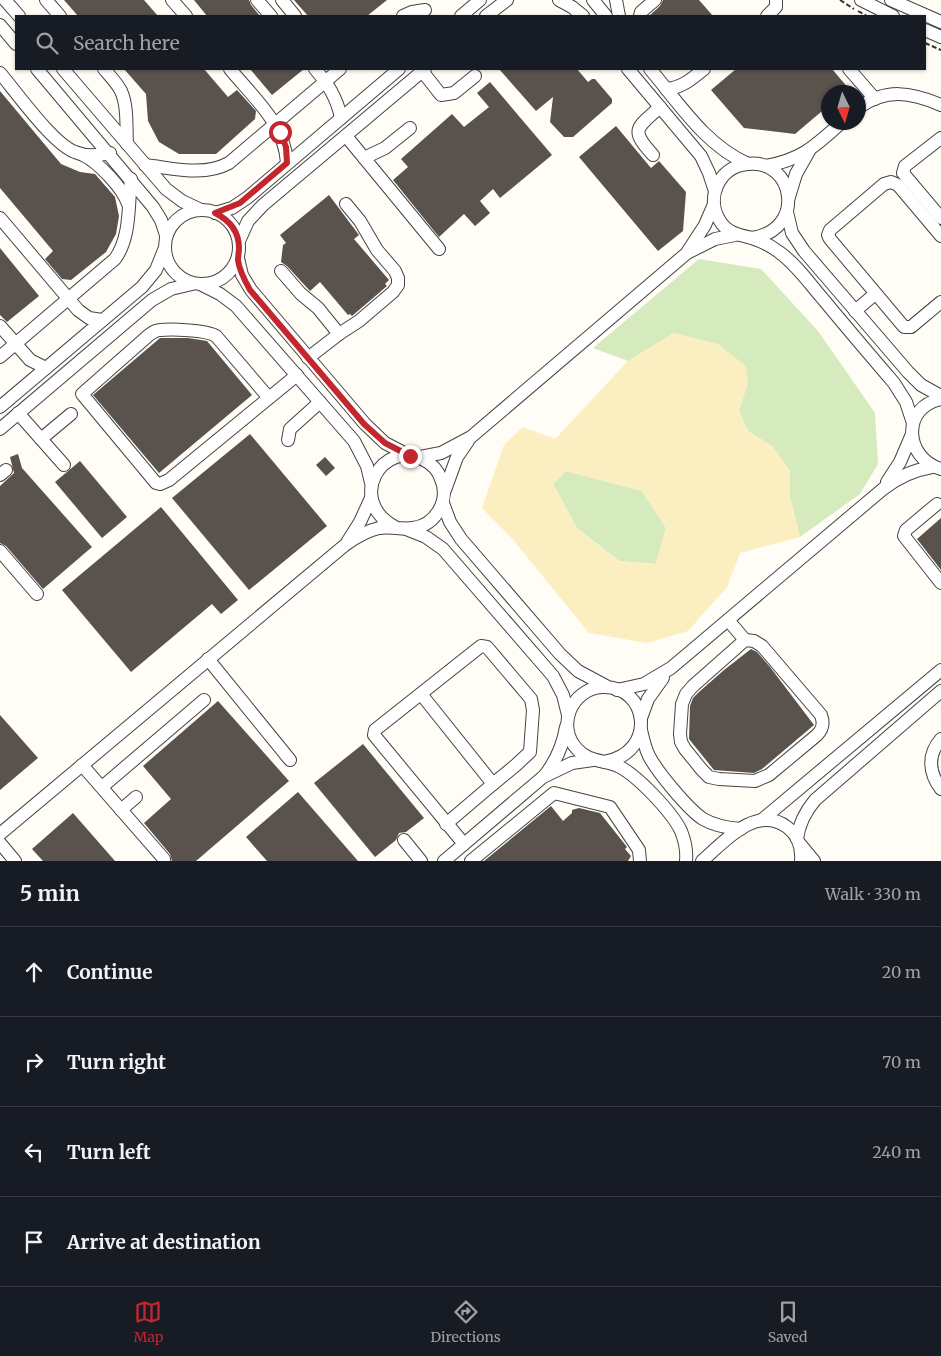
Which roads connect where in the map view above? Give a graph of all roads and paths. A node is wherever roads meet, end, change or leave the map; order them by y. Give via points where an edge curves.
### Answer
1 (5, 0) edge
2 (46, 0) edge
3 (172, 0) edge
4 (257, 0) edge
5 (282, 0) edge
6 (480, 0) edge
7 (507, 0) edge
8 (559, 0) edge
9 (593, 0) edge
10 (616, 0) edge
11 (655, 0) edge
12 (776, 0) edge
13 (840, 0) edge
14 (862, 0) edge
15 (891, 0) edge
16 (424, 9) edge
17 (17, 15) edge
18 (59, 15) edge
19 (185, 15) edge
20 (270, 15) edge
21 (294, 15) edge
22 (405, 15) edge
23 (462, 15) edge
24 (487, 15) edge
25 (581, 15) edge
26 (605, 15) edge
27 (619, 15) edge
28 (640, 15) edge
29 (768, 15) edge
30 (865, 15) edge
31 (891, 15) edge
32 (925, 15) edge
33 (926, 15) edge
34 (941, 22) edge
35 (0, 25) edge
36 (926, 30) edge
37 (941, 37) edge
38 (15, 43) edge
39 (926, 43) edge
40 (941, 50) edge
41 (38, 70) edge
42 (64, 70) edge
43 (105, 70) edge
44 (231, 70) edge
45 (316, 70) edge
46 (339, 70) edge
47 (399, 70) edge
48 (423, 70) edge
49 (629, 70) edge
50 (651, 70) edge
51 (703, 70) edge
52 (850, 70) edge
53 (0, 74) edge
54 (475, 76) dead end
55 (690, 80) junction
56 (325, 82) junction
57 (666, 89) junction
58 (876, 99) junction
59 (678, 102) junction
60 (866, 104) edge
61 (941, 105) edge
62 (660, 107) junction
63 (341, 118) junction
64 (276, 124) junction
65 (410, 128) dead end
66 (833, 130) edge
67 (346, 136) junction
68 (941, 138) edge
69 (127, 144) junction
70 (809, 151) junction
71 (110, 153) junction
72 (83, 155) junction
73 (653, 155) dead end
74 (364, 158) junction
75 (287, 163) junction
76 (748, 164) junction
77 (145, 165) junction
78 (766, 166) junction
79 (131, 179) junction
80 (715, 191) junction
81 (789, 198) junction
82 (346, 204) dead end
83 (714, 204) junction
84 (128, 207) junction
85 (200, 210) junction
86 (787, 212) junction
87 (215, 213) junction
88 (0, 218) edge
89 (941, 218) edge
90 (166, 235) junction
91 (735, 235) junction
92 (941, 236) edge
93 (752, 238) junction
94 (239, 241) junction
95 (439, 249) dead end
96 (164, 250) junction
97 (687, 253) junction
98 (238, 258) junction
99 (281, 271) dead end
100 (197, 284) junction
101 (875, 294) junction
102 (68, 299) junction
103 (941, 302) edge
104 (855, 311) junction
105 (102, 320) junction
106 (0, 326) edge
107 (339, 334) junction
108 (16, 344) junction
109 (1, 355) edge
110 (308, 358) junction
111 (46, 368) junction
112 (297, 375) junction
113 (268, 398) junction
114 (941, 398) edge
115 (320, 402) junction
116 (0, 407) edge
117 (18, 413) junction
118 (71, 414) dead end
119 (913, 428) junction
120 (0, 429) edge
121 (471, 437) junction
122 (41, 439) junction
123 (288, 440) dead end
124 (415, 456) junction
125 (64, 465) dead end
126 (937, 468) edge
127 (372, 483) junction
128 (883, 489) junction
129 (371, 498) junction
130 (444, 498) junction
131 (937, 504) dead end
132 (400, 528) junction
133 (345, 545) junction
134 (0, 551) edge
135 (941, 583) edge
136 (36, 594) dead end
137 (728, 620) junction
138 (745, 640) junction
139 (208, 659) junction
140 (671, 668) junction
141 (941, 670) edge
142 (614, 689) junction
143 (941, 691) edge
144 (421, 694) junction
145 (204, 700) dead end
146 (567, 719) junction
147 (641, 724) junction
148 (941, 739) edge
149 (290, 760) dead end
150 (598, 761) junction
151 (82, 765) junction
152 (543, 777) junction
153 (493, 784) junction
154 (102, 787) junction
155 (941, 789) edge
156 (136, 797) dead end
157 (121, 810) junction
158 (763, 819) junction
159 (446, 824) junction
160 (741, 828) junction
161 (0, 834) edge
162 (404, 840) dead end
163 (798, 841) junction
164 (0, 843) edge
165 (464, 844) junction
166 (164, 858) dead end
167 (15, 861) edge
168 (421, 861) edge
169 (444, 861) edge
170 (471, 861) edge
171 (640, 861) edge
172 (686, 861) edge
173 (702, 861) edge
174 (801, 861) edge
175 (814, 861) edge

1 - 17 street
2 - 18 street
3 - 19 street
4 - 20 street
5 - 21 street
6 - 23 street
7 - 24 street
8 - 25 street
9 - 26 street
10 - 27 street
11 - 28 street
12 - 29 street via 776,7
13 - 30 path
14 - 31 street
15 - 32 street
16 - 22 street
33 - 34 street
35 - 38 street
36 - 37 street
39 - 40 path
41 - 71 street
42 - 69 street
43 - 69 street via 122,94
44 - 64 street
45 - 56 street
46 - 56 street
47 - 63 street
48 - 54 street via 441,95 454,93
48 - 67 street
49 - 62 street
50 - 57 street
51 - 55 street
52 - 58 street
53 - 72 street via 56,140
55 - 57 street
55 - 59 street
56 - 63 street via 336,99
56 - 64 street
57 - 59 street
58 - 60 street
58 - 61 street via 892,94 910,94
59 - 76 street via 714,143
62 - 73 street via 638,130 639,140
62 - 80 street via 701,156
63 - 75 street
64 - 75 street via 284,140
64 - 77 street via 229,163 213,170
65 - 74 street via 385,148
66 - 70 street
67 - 74 street
67 - 94 street via 255,213
68 - 89 street via 905,166 904,173
69 - 77 street
70 - 78 street via 788,161
70 - 81 street via 796,174
71 - 72 street
71 - 79 street
72 - 84 street via 95,161 116,185
74 - 95 street
75 - 87 street via 240,203
76 - 78 street
76 - 80 street via 727,172
77 - 85 street via 175,196
78 - 81 street via 779,176
79 - 84 street
79 - 90 street via 158,213
80 - 83 street
81 - 86 street
82 - 107 street via 395,271 399,282 393,292
83 - 91 street via 720,222
83 - 97 street
84 - 102 street via 125,241 119,254
85 - 87 street
85 - 90 street via 176,220
86 - 93 street via 777,228
86 - 104 street via 799,245
87 - 94 street via 231,224
88 - 102 street
90 - 96 street
91 - 93 street
91 - 97 street via 705,243
92 - 101 street via 898,185 891,182 884,184 830,230 830,240
93 - 119 street via 770,246 794,266 897,388 906,402
94 - 98 street
96 - 100 street via 176,275
96 - 105 street via 149,279
97 - 121 street
98 - 100 street via 224,277 214,283
98 - 110 street via 250,290
99 - 107 street
100 - 112 street via 220,294 236,306
100 - 117 street via 171,289 152,300
101 - 103 street via 906,328 912,327
101 - 104 street
102 - 105 street via 83,315
102 - 108 street
104 - 114 street via 914,379
105 - 111 street
106 - 108 street
107 - 110 street
108 - 109 street
108 - 111 street via 30,360
110 - 124 street via 374,434 385,443
111 - 116 street
112 - 113 street
112 - 115 street
113 - 113 street via 160,484 82,394 150,335 164,330 209,332 216,336
114 - 119 street via 922,409
115 - 123 street via 290,429
115 - 127 street via 359,449
117 - 120 street
117 - 122 street
118 - 122 street
119 - 126 street via 915,450
119 - 128 street via 900,462
121 - 124 street via 441,453
121 - 130 street via 454,463
122 - 125 street
124 - 127 street via 400,456 386,463 375,474
124 - 130 street via 438,471
126 - 128 street via 911,472
127 - 129 street
128 - 137 street
129 - 132 street via 379,516
129 - 133 street
130 - 132 street via 432,519 416,528
130 - 142 street via 450,522 458,535 560,654 583,674
131 - 135 street via 906,530 904,536
132 - 133 street via 368,531
132 - 146 street via 426,537 451,557 553,676 563,694
133 - 139 street
134 - 136 street
137 - 138 street
137 - 140 street
138 - 138 street via 690,690 682,704 682,746 705,774 714,778 750,781 765,778 817,735 823,724 820,715 762,646 754,640
139 - 149 street
139 - 151 street
140 - 142 street via 644,684
140 - 147 street via 648,700
141 - 158 street
142 - 146 street via 588,691 575,701
142 - 147 street via 630,698 639,711
143 - 163 street via 815,800 801,822
144 - 153 street
144 - 153 street via 485,646 530,699 533,710 530,752
144 - 159 street via 375,730 374,735
145 - 154 street
146 - 150 street via 567,731 573,746
146 - 152 street via 562,746
147 - 150 street via 638,740 624,756
147 - 160 street via 645,748 654,764 696,814 722,827
148 - 155 street via 932,752 931,761 934,779
150 - 152 street via 572,763
150 - 172 street via 619,766 632,774 675,820 685,842
151 - 154 street
151 - 161 street
152 - 165 street
153 - 159 street
154 - 157 street
156 - 157 street
157 - 166 street
158 - 160 street
158 - 163 street via 781,823
159 - 165 street
160 - 173 street
162 - 168 street
163 - 174 street
163 - 175 street
164 - 167 street
165 - 169 street
170 - 171 street via 554,793 610,807 639,850

